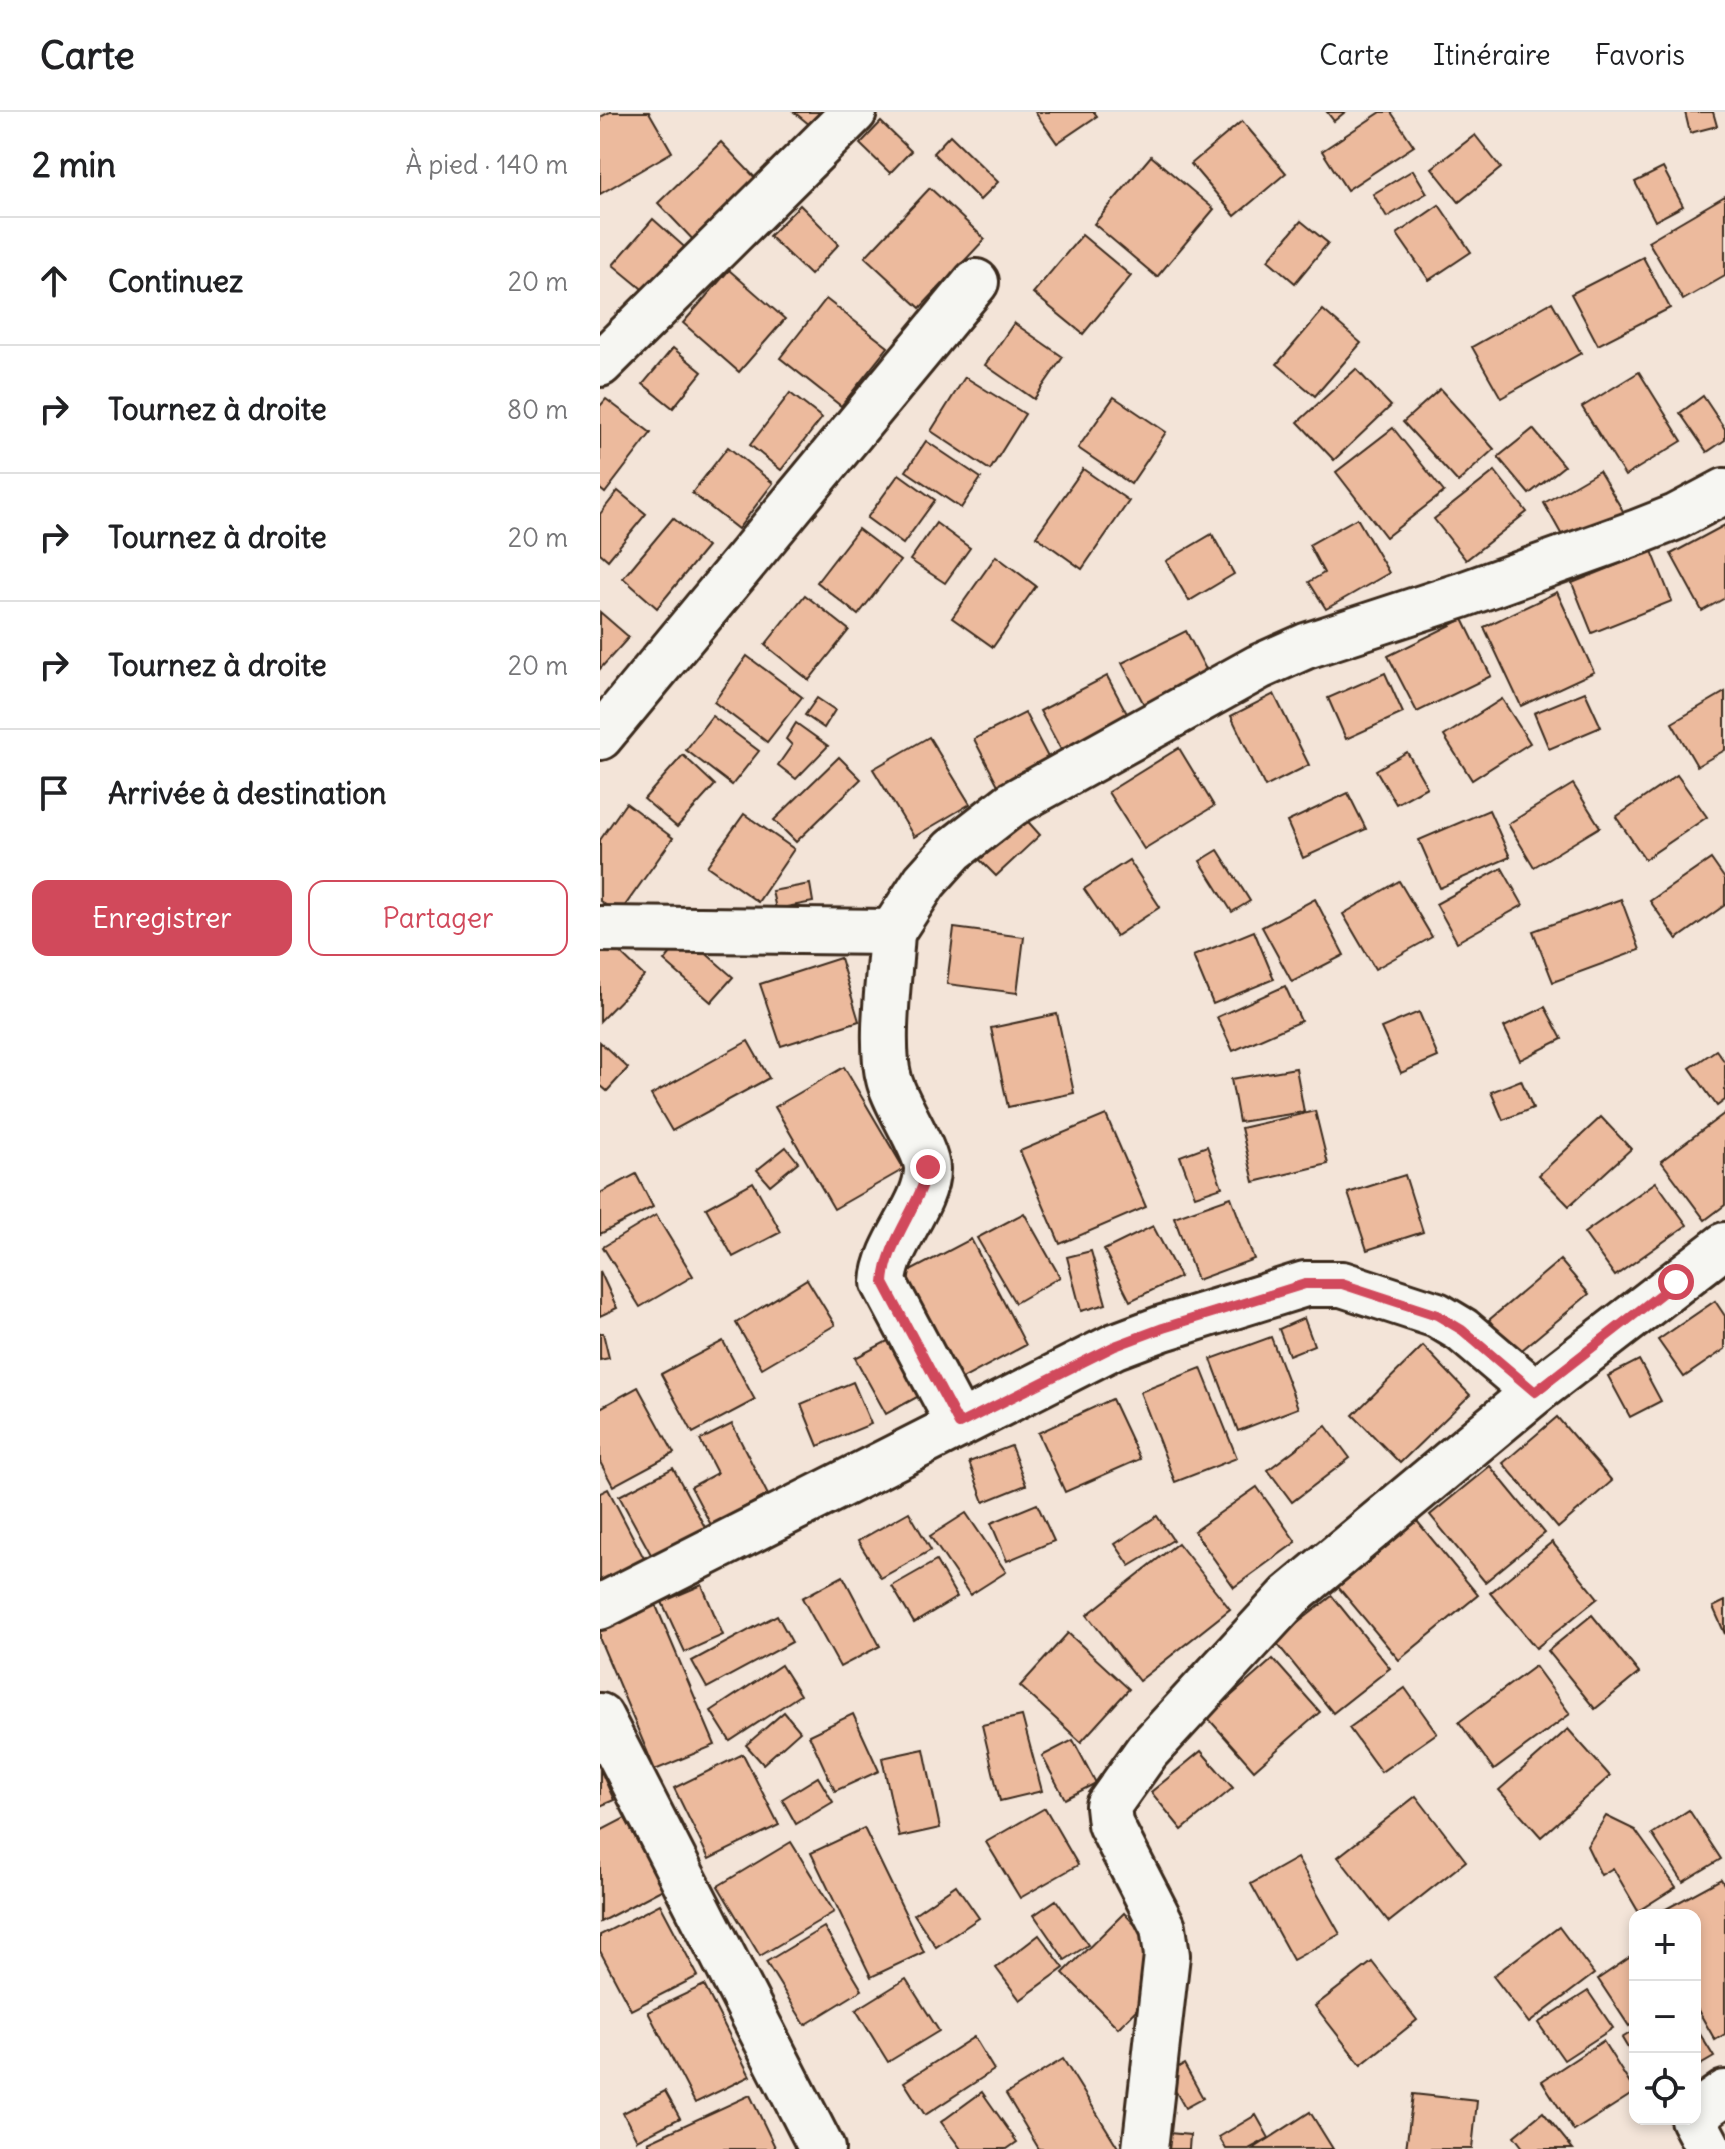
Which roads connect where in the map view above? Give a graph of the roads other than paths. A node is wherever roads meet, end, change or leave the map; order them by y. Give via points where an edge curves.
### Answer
1 (854, 112) edge
2 (976, 282) dead end
3 (600, 364) edge
4 (1725, 491) edge
5 (600, 737) edge
6 (600, 929) edge
7 (892, 932) junction
8 (1725, 1245) edge
9 (1535, 1392) junction
10 (959, 1424) junction
11 (600, 1607) edge
12 (600, 1716) edge
13 (1725, 2093) edge
14 (1701, 2111) edge
15 (1698, 2125) edge
16 (822, 2149) edge
17 (1145, 2149) edge
18 (1709, 2149) edge

1 - 3 street
2 - 5 street
4 - 7 street via 1638,532 1306,646 1259,667 1012,804 953,850
6 - 7 street
7 - 10 street via 885,1053 889,1081 928,1167 885,1267 884,1283
8 - 9 street
9 - 10 street via 1437,1315 1342,1284 1305,1284 1115,1346
9 - 17 street via 1290,1596 1147,1751 1108,1806 1110,1824 1163,1927 1167,1955
10 - 11 street
12 - 16 street
13 - 14 street
15 - 18 street

